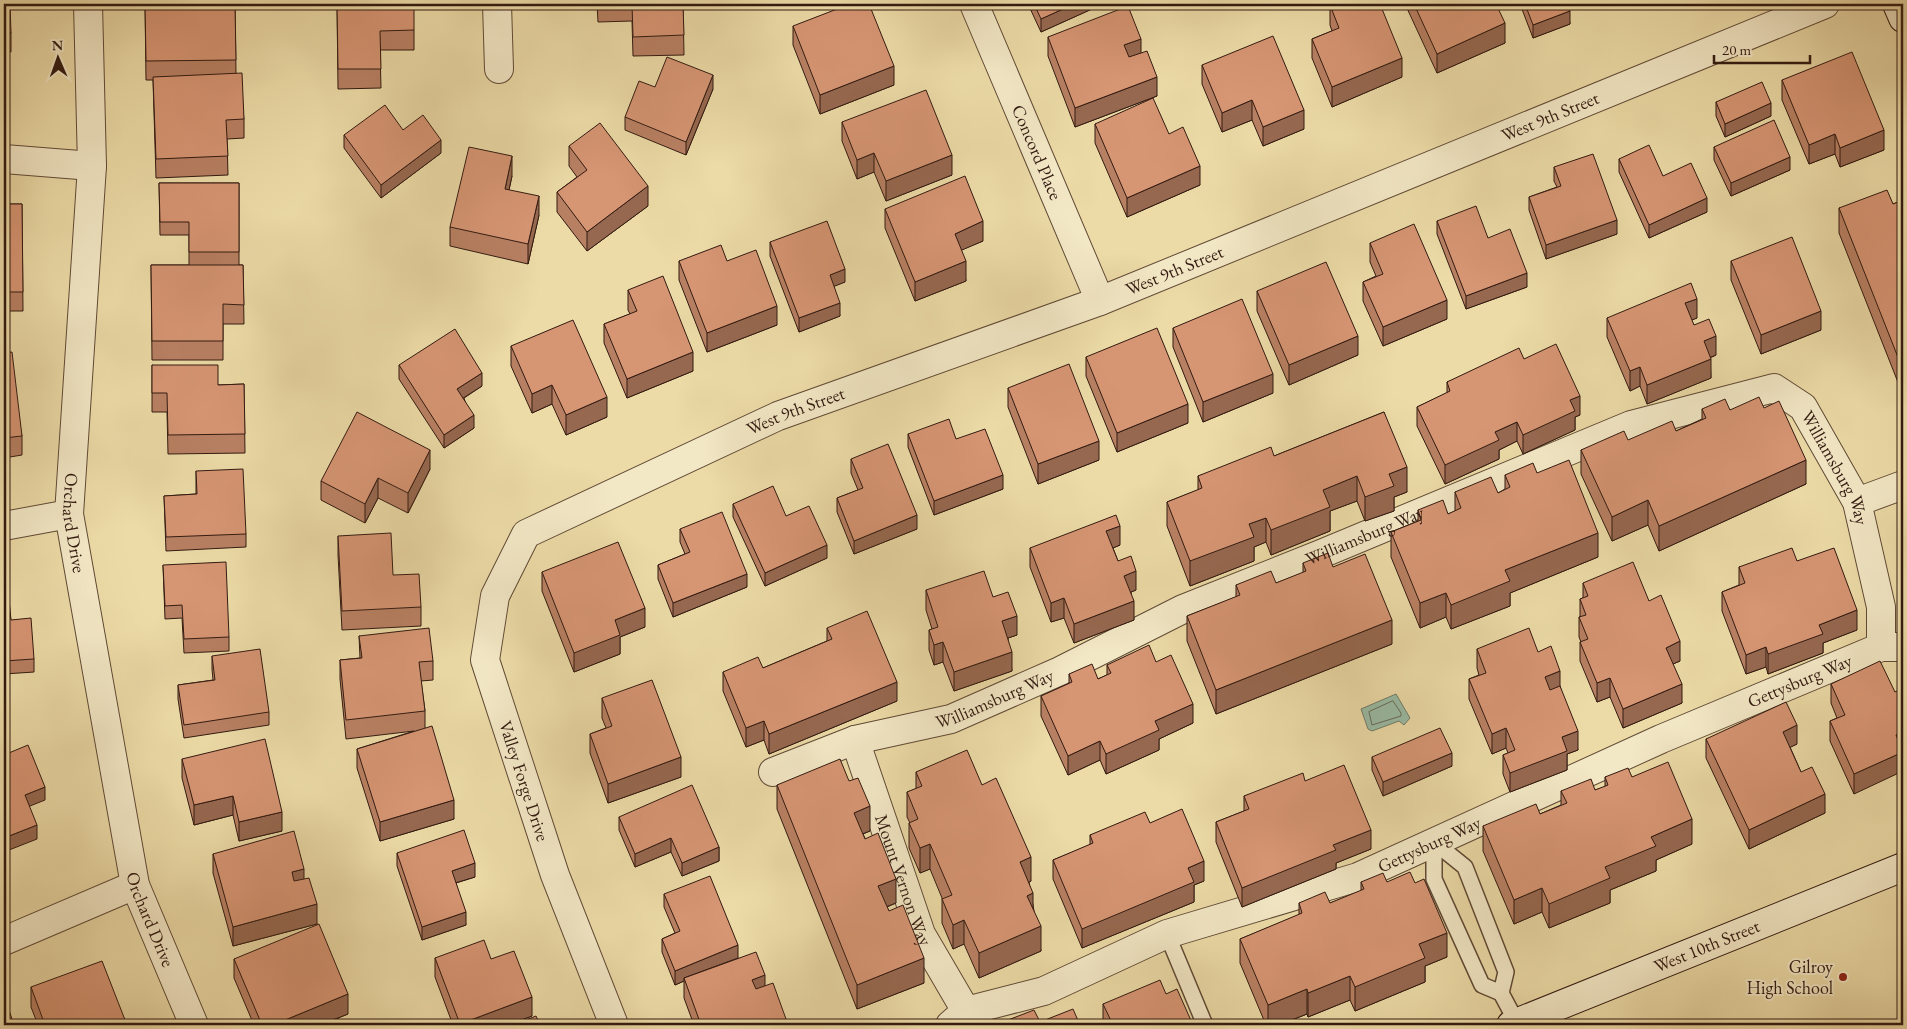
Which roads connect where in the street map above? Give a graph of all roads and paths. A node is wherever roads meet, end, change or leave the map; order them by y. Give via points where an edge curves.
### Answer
1 (88, 4) edge
2 (497, 4) edge
3 (974, 4) edge
4 (1825, 4) edge
5 (1897, 4) edge
6 (1903, 18) edge
7 (499, 69) dead end
8 (4, 159) edge
9 (92, 166) junction
10 (1100, 301) junction
11 (1903, 485) edge
12 (1857, 502) junction
13 (69, 514) junction
14 (4, 526) edge
15 (526, 534) joint
16 (1892, 647) edge
17 (855, 740) junction
18 (773, 772) dead end
19 (1434, 842) junction
20 (1903, 867) edge
21 (135, 885) junction
22 (1167, 934) junction
23 (4, 941) edge
24 (1501, 993) junction
25 (958, 1018) edge
26 (1514, 1024) edge
27 (194, 1025) edge
28 (614, 1025) edge
29 (1205, 1025) edge

1 - 9 street, Orchard Drive
2 - 7 street
3 - 10 street, Concord Place
4 - 10 street, West 9th Street
5 - 6 street
8 - 9 street
9 - 13 street, Orchard Drive
10 - 15 street, West 9th Street via 778,416
11 - 12 street
12 - 16 street, Williamsburg Way
12 - 17 street, Williamsburg Way via 1803,407 1774,388 1631,425 1183,609 1060,672 951,719
13 - 14 street
13 - 21 street, Orchard Drive
15 - 28 street, Valley Forge Drive via 495,596 486,660 555,876
16 - 19 street, Gettysburg Way via 1661,739
17 - 18 street, Williamsburg Way
17 - 25 street, Mount Vernon Way via 921,934
19 - 22 street, Gettysburg Way via 1358,877
19 - 24 lane via 1464,867 1506,972
19 - 24 lane via 1434,879 1482,985
20 - 26 street, West 10th Street
21 - 23 street
21 - 27 street, Orchard Drive
22 - 25 street, Gettysburg Way via 1044,991
22 - 29 lane
24 - 26 lane

